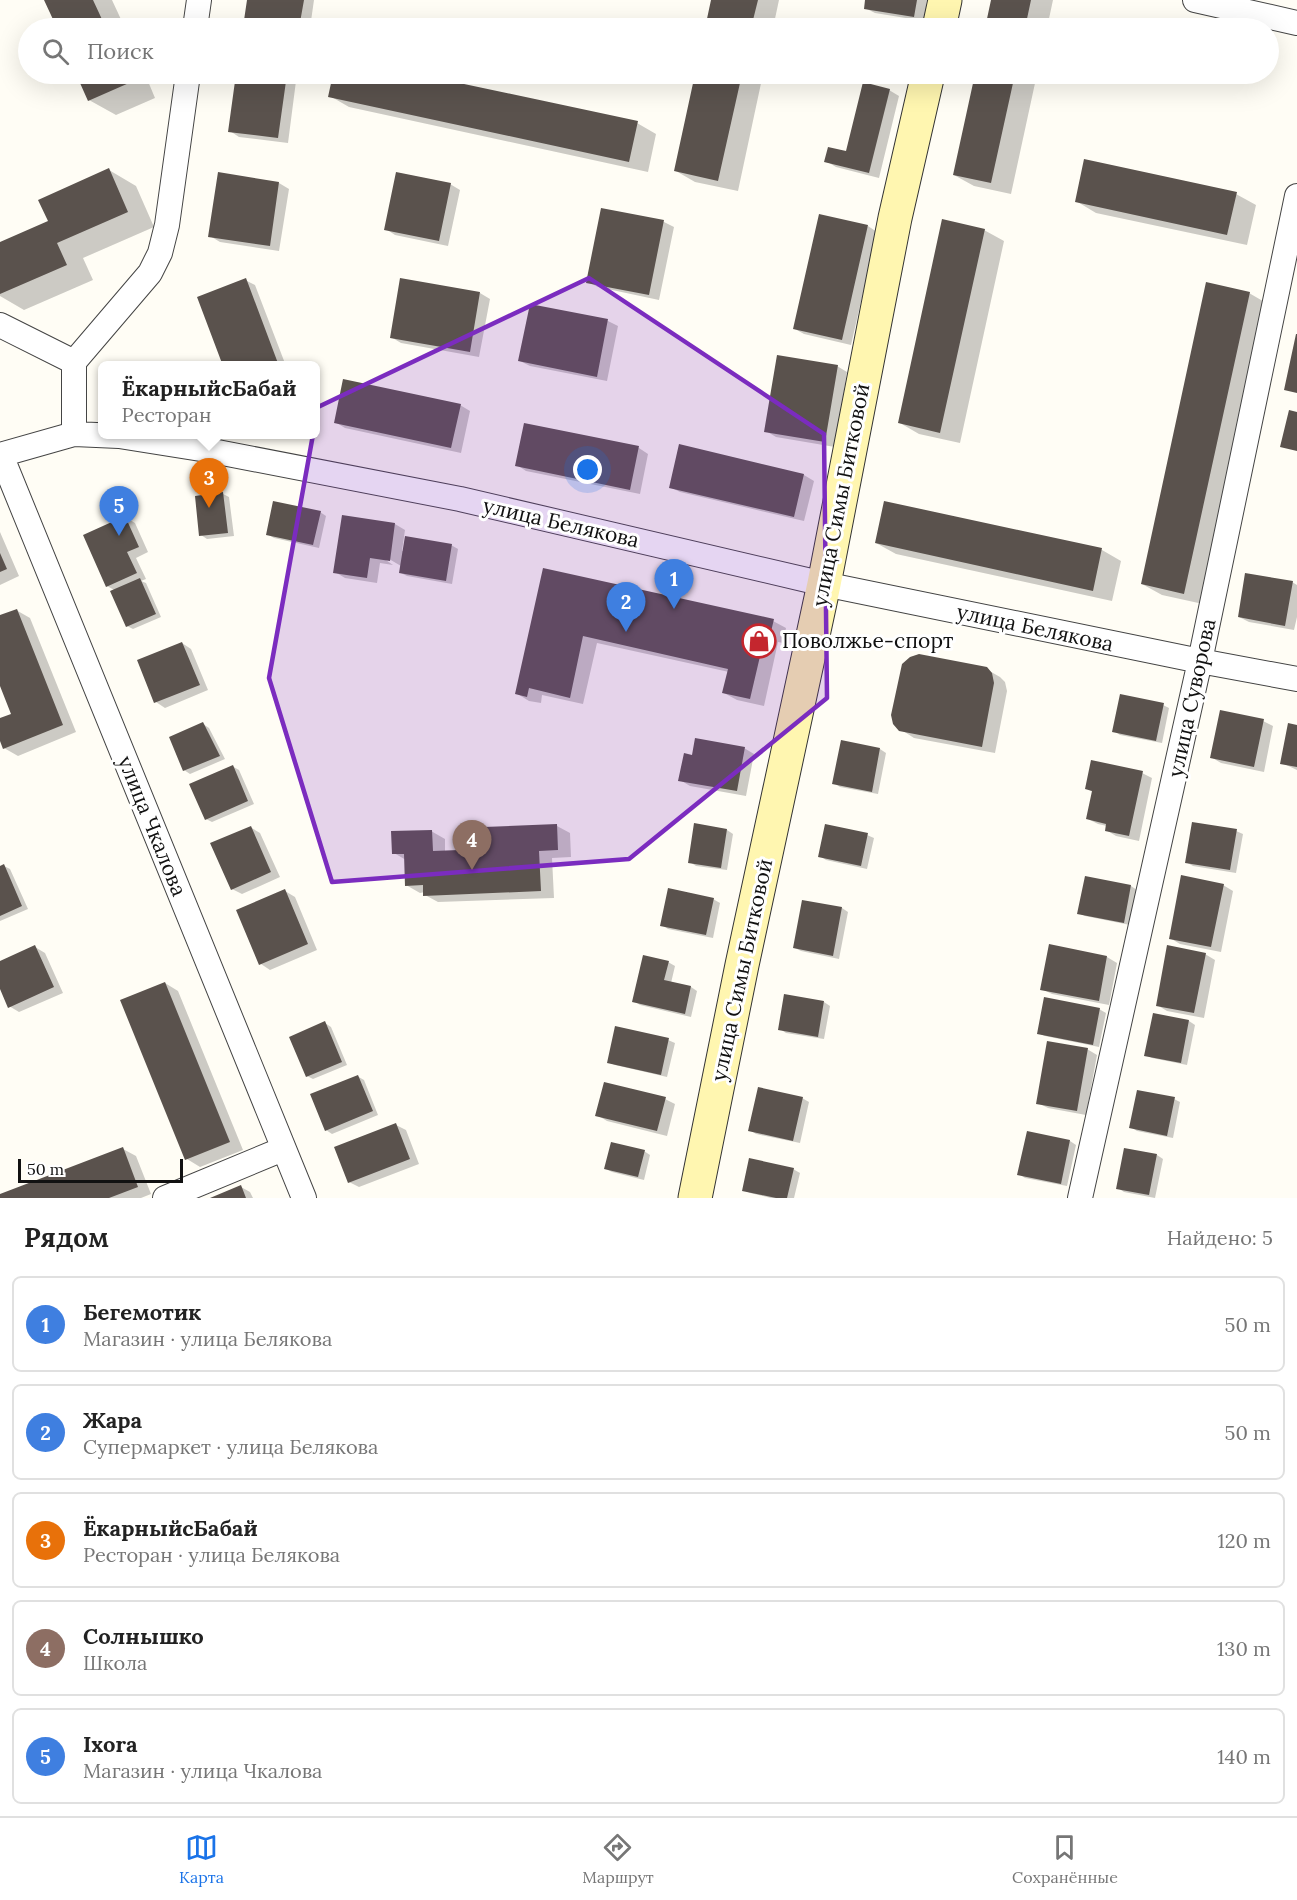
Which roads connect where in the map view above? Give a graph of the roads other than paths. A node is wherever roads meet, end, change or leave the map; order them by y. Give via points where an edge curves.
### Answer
1 (199, 0) edge
2 (945, 0) edge
3 (1195, 0) edge
4 (196, 18) edge
5 (941, 18) edge
6 (1275, 18) edge
7 (1279, 19) edge
8 (1297, 23) edge
9 (187, 84) edge
10 (926, 84) edge
11 (1297, 196) edge
12 (0, 325) edge
13 (74, 362) junction
14 (74, 434) junction
15 (98, 435) edge
16 (138, 439) edge
17 (1, 455) edge
18 (824, 584) junction
19 (1200, 661) junction
20 (1297, 679) edge
21 (283, 1149) junction
22 (165, 1198) edge
23 (304, 1198) edge
24 (695, 1198) edge
25 (1080, 1198) edge

1 - 4 street
2 - 5 street
3 - 6 street
7 - 8 street
9 - 13 street via 160,253 150,273
10 - 18 street, улица Симы Битковой via 895,218
11 - 19 street, улица Суворова
12 - 13 street
13 - 14 street
14 - 15 street, улица Белякова
14 - 17 street, улица Белякова
16 - 18 street, улица Белякова via 460,499
17 - 21 street, улица Чкалова
18 - 19 street, улица Белякова
18 - 24 street, улица Симы Битковой
19 - 20 street, улица Белякова
19 - 25 street, улица Суворова
21 - 22 street
21 - 23 street, улица Чкалова

